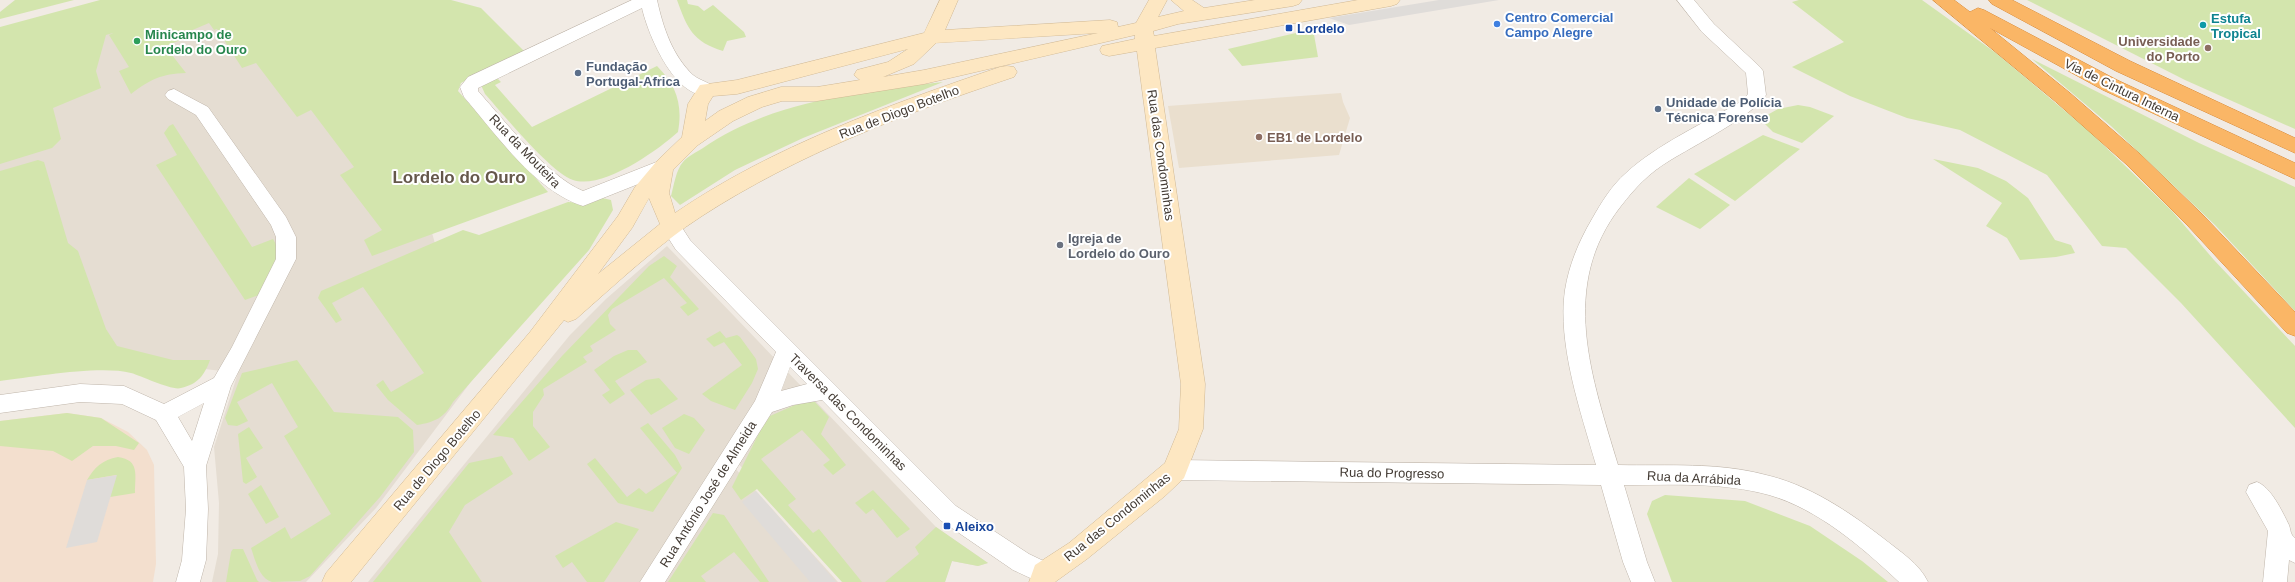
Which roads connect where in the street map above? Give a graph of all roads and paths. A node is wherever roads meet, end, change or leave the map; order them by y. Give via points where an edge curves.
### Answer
1 (648, 0) edge
2 (949, 0) edge
3 (1158, 0) edge
4 (1180, 0) edge
5 (1292, 0) edge
6 (1391, 0) edge
7 (1685, 0) edge
8 (1942, 0) edge
9 (1954, 0) edge
10 (1998, 0) edge
11 (1200, 14) junction
12 (1138, 34) junction
13 (932, 37) junction
14 (736, 87) junction
15 (707, 90) junction
16 (781, 94) junction
17 (174, 95) dead end
18 (755, 102) junction
19 (691, 140) junction
20 (2295, 146) edge
21 (664, 166) junction
22 (2295, 172) edge
23 (672, 228) junction
24 (2295, 327) edge
25 (538, 338) junction
26 (787, 350) junction
27 (221, 384) junction
28 (827, 390) junction
29 (0, 404) edge
30 (764, 406) junction
31 (164, 414) junction
32 (195, 466) junction
33 (1175, 470) junction
34 (1610, 475) junction
35 (2257, 492) dead end
36 (2287, 546) edge
37 (1043, 577) edge
38 (188, 582) edge
39 (335, 582) edge
40 (652, 582) edge
41 (1643, 582) edge
42 (1916, 582) edge
43 (2275, 582) edge

1 - 15 street via 653,21 673,61 688,80
1 - 21 street, Rua da Mouteira via 474,81 469,86 470,93 553,184 573,198 583,200
2 - 13 main road
3 - 12 main road
4 - 11 main road
5 - 11 main road
6 - 12 main road
7 - 34 street via 1708,28 1754,71 1757,95 1748,105 1659,158 1632,178 1606,211 1588,244 1575,290 1575,334 1583,384
8 - 24 highway via 2031,70 2133,159 2194,218
9 - 22 highway, Via de Cintura Interna via 2110,85
10 - 20 highway, Via de Cintura Interna via 2123,66
11 - 12 main road
12 - 13 main road via 1108,26
12 - 16 main road, Rua de Diogo Botelho via 924,77 817,94
12 - 23 main road, Rua de Diogo Botelho via 1013,70 891,112 814,146 719,196
12 - 33 main road, Rua das Condominhas via 1193,384 1191,429
13 - 14 main road
13 - 16 main road via 919,52 886,69 812,84
14 - 15 main road
14 - 18 main road
15 - 19 main road via 698,104
16 - 18 main road, Rua de Diogo Botelho
17 - 27 street via 202,111 286,236 286,259
18 - 19 main road, Rua de Diogo Botelho via 726,116
19 - 21 main road, Rua de Diogo Botelho
21 - 23 main road via 658,199
21 - 25 main road, Rua de Diogo Botelho via 642,192 625,222
23 - 25 main road, Rua de Diogo Botelho via 635,255
23 - 26 street, Traversa das Condominhas via 683,245
25 - 39 main road, Rua de Diogo Botelho
26 - 28 street, Traversa das Condominhas
26 - 30 street, Rua António José de Almeida
27 - 31 street
27 - 32 street
28 - 30 street, Rua António José de Almeida via 792,396
28 - 37 street, Traversa das Condominhas via 948,513
29 - 31 street via 80,393 124,395
30 - 40 street, Rua António José de Almeida
31 - 32 street
32 - 38 street via 197,509 194,560
33 - 34 street, Rua do Progresso
33 - 37 main road, Rua das Condominhas via 1156,488
34 - 41 street
34 - 42 street, Rua da Arrábida via 1707,476 1754,481 1776,487 1823,510 1852,529
35 - 36 street
36 - 43 street

